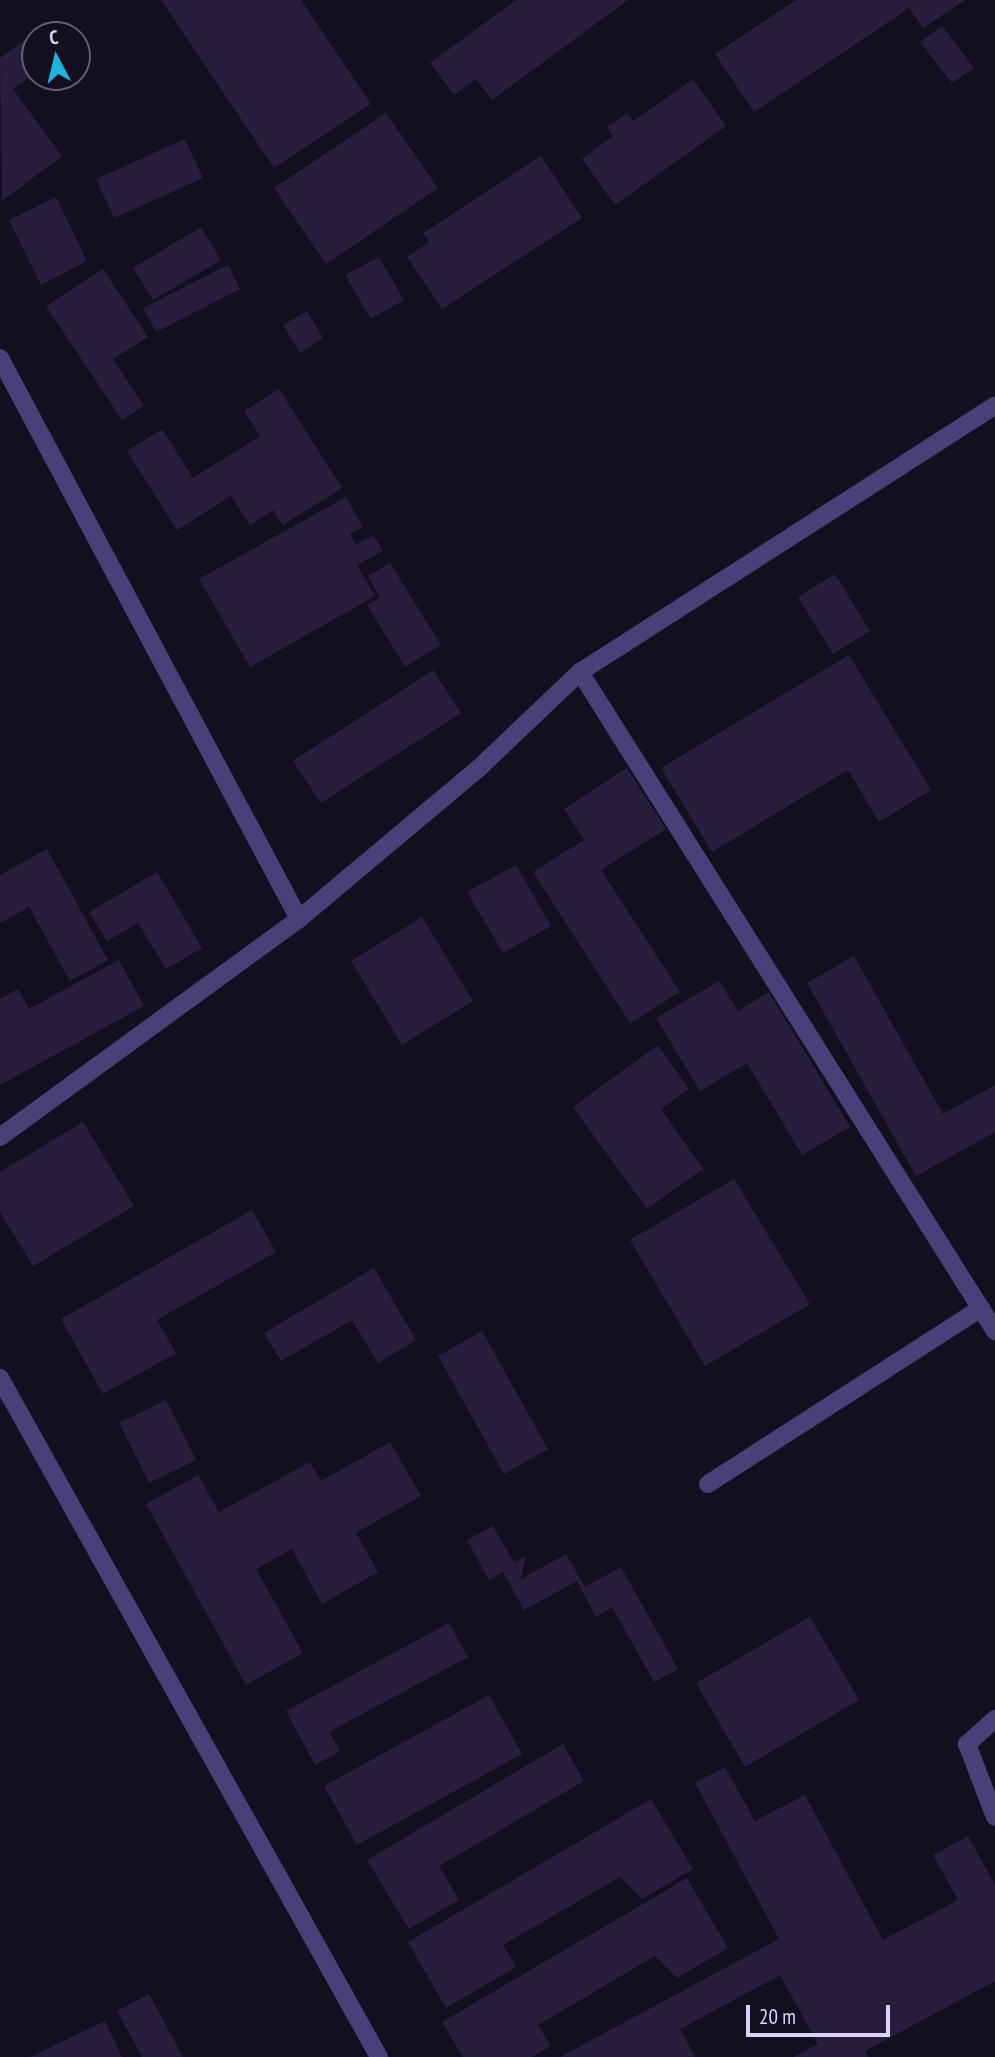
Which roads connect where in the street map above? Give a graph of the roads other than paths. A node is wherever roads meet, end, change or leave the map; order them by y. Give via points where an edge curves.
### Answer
1 (0, 358) edge
2 (995, 407) edge
3 (580, 672) junction
4 (299, 919) junction
5 (0, 1137) edge
6 (981, 1308) junction
7 (995, 1331) edge
8 (0, 1378) edge
9 (708, 1485) dead end
10 (995, 1720) edge
11 (995, 1817) edge
12 (379, 2057) edge

1 - 4 street
2 - 3 street
3 - 4 street via 478,769
3 - 6 street
4 - 5 street
6 - 7 street
6 - 9 street
8 - 12 street
10 - 11 street via 967,1744

